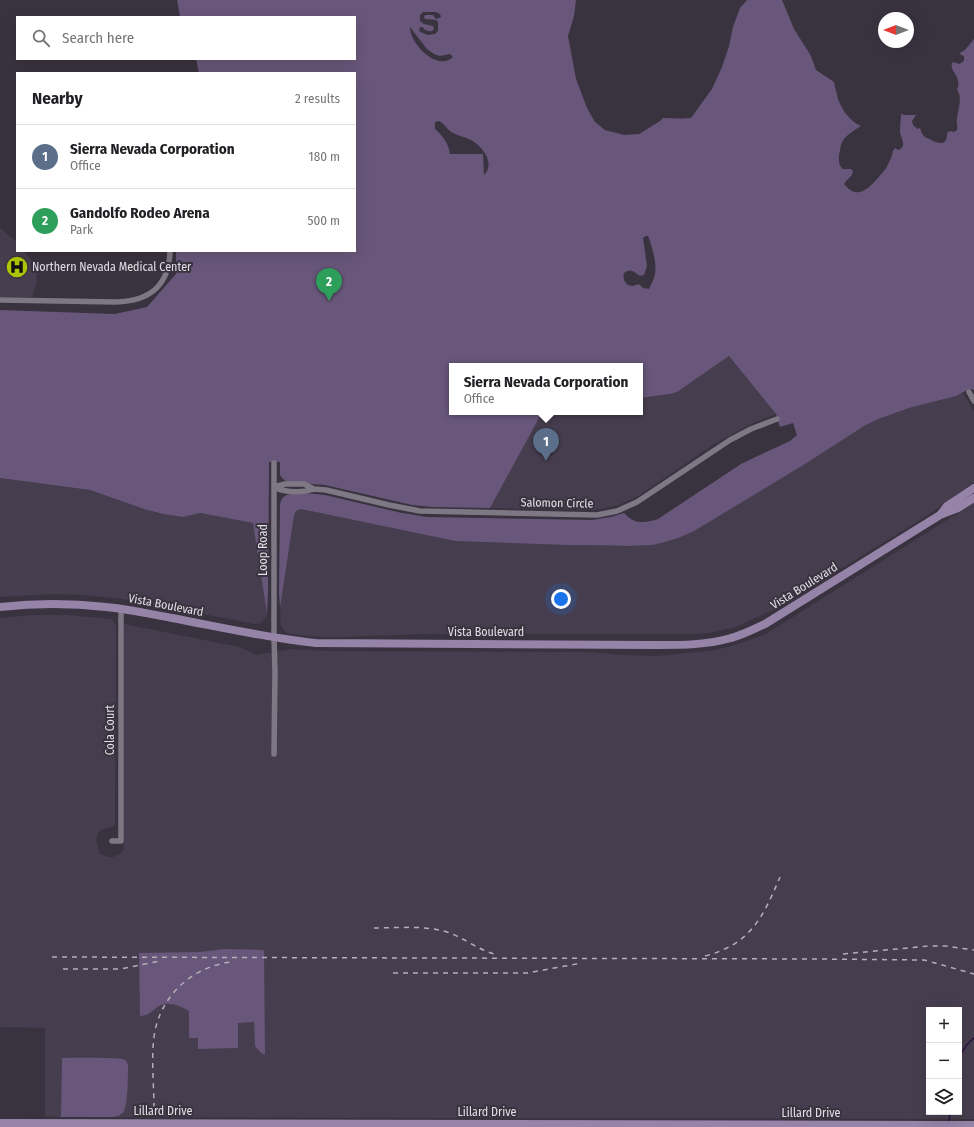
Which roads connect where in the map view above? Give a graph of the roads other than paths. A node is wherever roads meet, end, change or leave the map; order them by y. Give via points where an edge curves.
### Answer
1 (170, 252) edge
2 (0, 300) edge
3 (969, 392) dead end
4 (974, 401) edge
5 (777, 419) dead end
6 (274, 463) dead end
7 (274, 487) junction
8 (974, 488) edge
9 (974, 498) edge
10 (940, 515) junction
11 (0, 607) edge
12 (121, 609) junction
13 (274, 638) junction
14 (274, 754) dead end
15 (112, 841) dead end
16 (0, 1123) edge
17 (107, 1125) edge
18 (974, 1125) edge
19 (595, 1126) edge

1 - 2 street via 169,267 162,282 140,299 116,302
3 - 4 street
5 - 7 street, Salomon Circle via 730,440 637,502 597,515 420,511 314,489 304,484
6 - 7 street, Loop Road
7 - 13 street, Loop Road
8 - 10 main road, Vista Boulevard via 947,506
9 - 10 main road, Vista Boulevard
10 - 13 main road, Vista Boulevard via 765,624 749,632 715,642 668,645 338,644
11 - 12 main road, Vista Boulevard via 82,604
12 - 13 main road, Vista Boulevard
12 - 15 street, Cola Court via 121,841
13 - 14 street, Loop Road
16 - 17 main road, Lillard Drive
17 - 19 main road, Lillard Drive
18 - 19 main road, Lillard Drive

